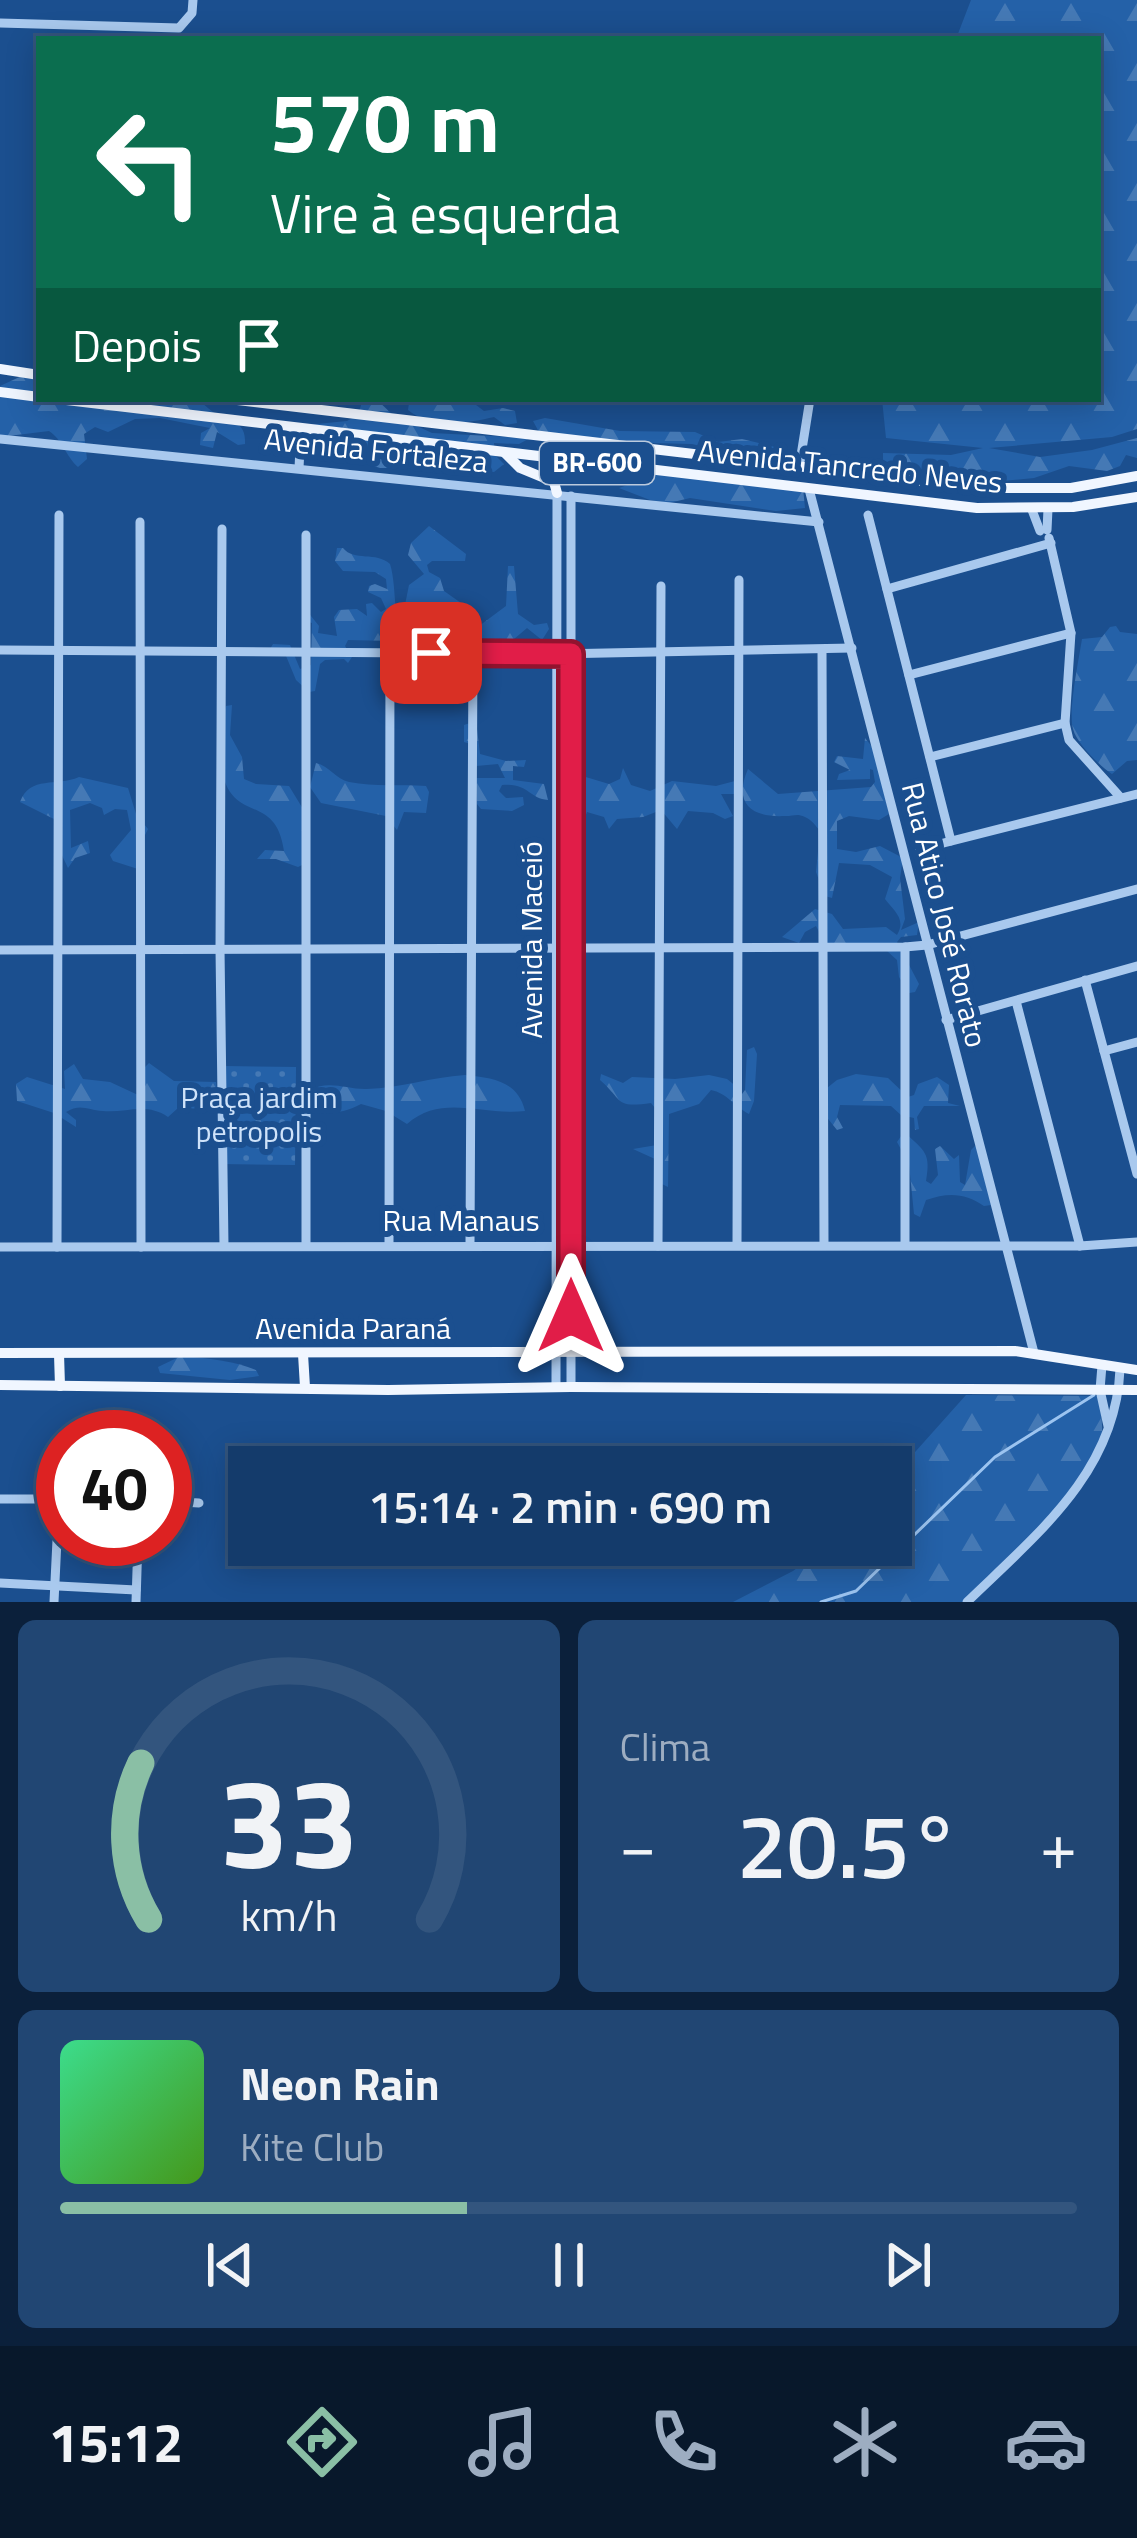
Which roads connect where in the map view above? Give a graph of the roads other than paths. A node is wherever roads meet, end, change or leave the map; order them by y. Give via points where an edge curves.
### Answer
1 (194, 0) edge
2 (0, 23) edge
3 (0, 369) edge
4 (36, 375) edge
5 (0, 392) edge
6 (36, 397) edge
7 (83, 402) edge
8 (254, 402) edge
9 (810, 402) edge
10 (302, 428) junction
11 (0, 440) edge
12 (506, 453) junction
13 (298, 468) junction
14 (799, 468) junction
15 (1137, 476) edge
16 (809, 488) junction
17 (556, 493) junction
18 (571, 496) junction
19 (1137, 496) edge
20 (1048, 509) junction
21 (1032, 510) junction
22 (59, 515) dead end
23 (868, 515) dead end
24 (140, 522) dead end
25 (819, 522) junction
26 (222, 529) dead end
27 (306, 535) dead end
28 (1046, 540) junction
29 (740, 580) dead end
30 (662, 586) dead end
31 (887, 589) junction
32 (1071, 633) junction
33 (852, 648) junction
34 (0, 650) edge
35 (822, 650) junction
36 (58, 651) junction
37 (140, 652) junction
38 (660, 652) junction
39 (740, 652) junction
40 (390, 653) junction
41 (473, 653) junction
42 (221, 654) junction
43 (304, 654) junction
44 (557, 654) junction
45 (571, 654) junction
46 (909, 675) junction
47 (1065, 723) junction
48 (930, 757) junction
49 (1137, 794) edge
50 (1121, 798) junction
51 (951, 841) junction
52 (920, 850) dead end
53 (1137, 889) edge
54 (927, 945) junction
55 (737, 947) junction
56 (824, 947) junction
57 (905, 947) junction
58 (58, 949) junction
59 (140, 949) junction
60 (555, 949) junction
61 (571, 949) junction
62 (658, 949) junction
63 (0, 950) edge
64 (220, 950) junction
65 (305, 950) junction
66 (389, 950) junction
67 (471, 950) junction
68 (1137, 966) edge
69 (1085, 980) junction
70 (1016, 1001) junction
71 (946, 1020) junction
72 (1137, 1042) edge
73 (1104, 1051) junction
74 (1137, 1115) edge
75 (1123, 1119) junction
76 (1137, 1174) edge
77 (1137, 1242) edge
78 (1003, 1243) junction
79 (737, 1244) junction
80 (824, 1244) junction
81 (905, 1244) junction
82 (306, 1245) junction
83 (389, 1245) junction
84 (470, 1245) junction
85 (141, 1246) junction
86 (224, 1246) junction
87 (557, 1246) junction
88 (572, 1246) junction
89 (658, 1246) junction
90 (1080, 1246) junction
91 (0, 1247) edge
92 (57, 1247) junction
93 (564, 1351) junction
94 (0, 1353) edge
95 (1034, 1353) junction
96 (59, 1354) junction
97 (304, 1354) junction
98 (1102, 1365) junction
99 (1128, 1369) edge
100 (0, 1385) edge
101 (60, 1386) junction
102 (571, 1387) junction
103 (305, 1388) junction
104 (556, 1388) junction
105 (1100, 1390) junction
106 (1119, 1390) junction
107 (1137, 1390) edge
108 (1109, 1432) junction
109 (0, 1499) edge
110 (36, 1499) edge
111 (192, 1503) edge
112 (199, 1503) dead end
113 (56, 1566) edge
114 (137, 1566) edge
115 (0, 1583) edge
116 (54, 1585) junction
117 (136, 1596) edge
118 (54, 1602) edge
119 (967, 1602) edge

1 - 2 street via 179,28
3 - 4 main road
5 - 6 main road
7 - 10 main road, Avenida Tancredo Neves / BR-600
8 - 14 main road, Avenida Tancredo Neves / BR-600
9 - 14 street
10 - 12 main road, Avenida Tancredo Neves / BR-600
10 - 13 street
11 - 13 street, Avenida Fortaleza
12 - 16 main road, Avenida Tancredo Neves / BR-600
12 - 17 main road via 554,482
13 - 17 street, Avenida Fortaleza
14 - 15 main road, Avenida Tancredo Neves / BR-600 via 1015,490
16 - 21 main road, Avenida Tancredo Neves / BR-600
16 - 25 street, Rua Atico José Rorato
17 - 18 street, Avenida Fortaleza
17 - 44 street, Avenida Maceió
18 - 25 street, Avenida Fortaleza
18 - 45 street, Avenida Maceió
19 - 20 main road, Avenida Tancredo Neves / BR-600
20 - 21 main road, Avenida Tancredo Neves / BR-600
20 - 28 street
21 - 28 street
22 - 36 street
23 - 31 street
24 - 37 street
25 - 33 street, Rua Atico José Rorato
26 - 42 street
27 - 43 street
28 - 31 street
28 - 32 street
29 - 39 street
30 - 38 street
31 - 46 street
32 - 46 street
32 - 47 street
33 - 35 street
33 - 54 street, Rua Atico José Rorato
34 - 36 street
35 - 39 street
35 - 56 street
36 - 37 street
36 - 58 street
37 - 42 street
37 - 59 street
38 - 39 street
38 - 45 street
38 - 62 street
39 - 55 street
40 - 41 street
40 - 43 street
40 - 66 street
41 - 44 street
41 - 67 street
42 - 43 street
42 - 64 street
43 - 65 street
44 - 45 street
44 - 60 street, Avenida Maceió
45 - 61 street, Avenida Maceió
46 - 48 street
47 - 48 street
47 - 50 street via 1079,756
48 - 51 street
49 - 50 street
50 - 51 street
51 - 52 street
53 - 54 street
54 - 57 street
54 - 71 street, Rua Atico José Rorato
55 - 56 street
55 - 62 street
55 - 79 street
56 - 57 street
56 - 80 street
57 - 81 street
58 - 59 street
58 - 63 street
58 - 92 street
59 - 64 street
59 - 85 street
60 - 61 street
60 - 67 street
60 - 87 street, Avenida Maceió
61 - 62 street
61 - 88 street, Avenida Maceió
62 - 89 street
64 - 65 street
64 - 86 street
65 - 66 street
65 - 82 street
66 - 67 street
66 - 83 street
67 - 84 street
68 - 69 street
69 - 70 street
69 - 73 street
70 - 71 street
70 - 90 street
71 - 78 street, Rua Atico José Rorato
72 - 73 street
73 - 75 street
74 - 75 street
75 - 76 street
77 - 90 street, Rua Manaus
78 - 81 street, Rua Manaus
78 - 90 street, Rua Manaus
78 - 95 street, Rua Atico José Rorato
79 - 80 street, Rua Manaus
79 - 89 street, Rua Manaus
80 - 81 street, Rua Manaus
82 - 83 street, Rua Manaus
82 - 86 street, Rua Manaus
83 - 84 street, Rua Manaus
84 - 87 street, Rua Manaus
85 - 86 street, Rua Manaus
85 - 92 street, Rua Manaus
87 - 88 street, Rua Manaus
87 - 93 street, Avenida Maceió
88 - 89 street, Rua Manaus
88 - 93 street, Avenida Maceió
91 - 92 street, Rua Manaus
93 - 95 main road, Avenida Paraná
93 - 97 main road, Avenida Paraná
93 - 102 street, Avenida Maceió
93 - 104 street, Avenida Maceió
94 - 96 main road, Avenida Paraná
95 - 98 main road, Avenida Paraná
96 - 97 main road, Avenida Paraná
96 - 101 main road
97 - 103 main road
98 - 99 main road, Avenida Paraná
98 - 105 street
99 - 106 street
100 - 101 main road, Avenida Paraná
101 - 103 main road, Avenida Paraná
102 - 104 main road, Avenida Paraná
102 - 105 main road, Avenida Paraná
103 - 104 main road, Avenida Paraná
105 - 106 main road, Avenida Paraná
105 - 108 street
106 - 107 main road, Avenida Paraná
106 - 108 street
108 - 119 street via 1081,1484
109 - 110 street
111 - 112 street
113 - 116 street
114 - 117 street
115 - 116 street
116 - 117 street
116 - 118 street

